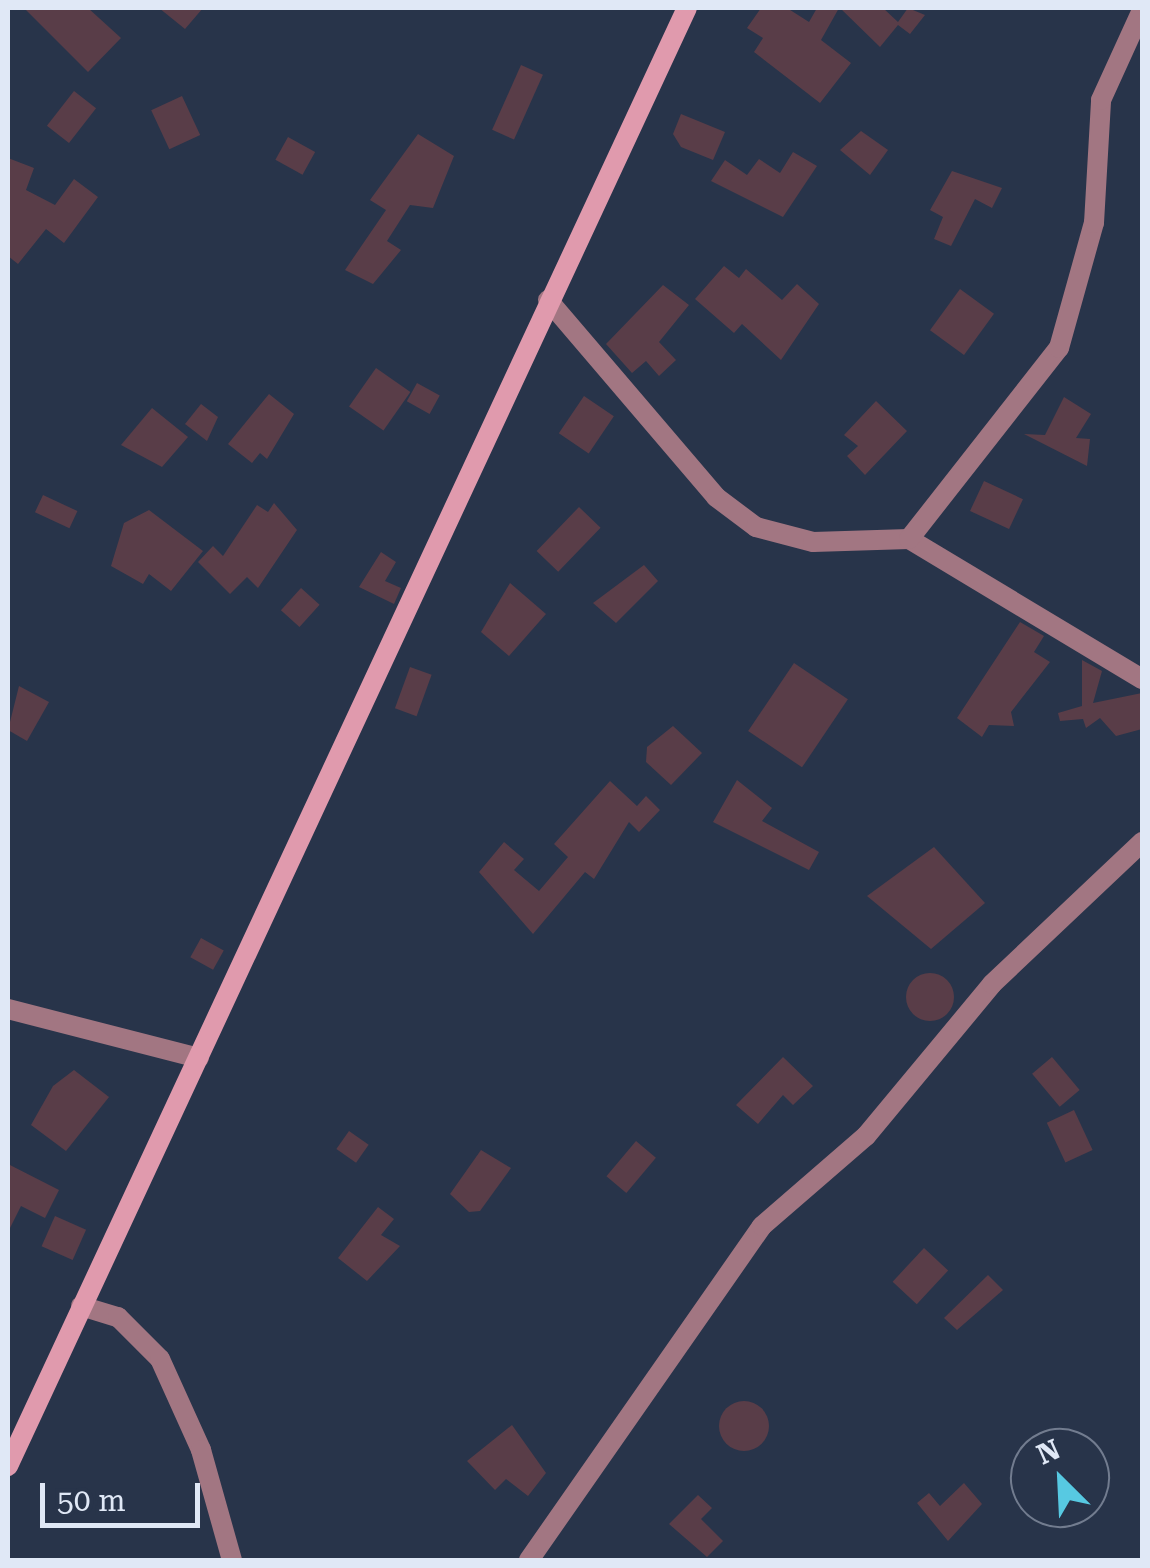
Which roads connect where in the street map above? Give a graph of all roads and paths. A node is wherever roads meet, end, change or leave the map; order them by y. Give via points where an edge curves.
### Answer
1 (687, 8) edge
2 (1142, 10) edge
3 (548, 300) junction
4 (909, 539) junction
5 (1142, 680) edge
6 (1142, 842) edge
7 (8, 1009) edge
8 (198, 1058) junction
9 (81, 1306) junction
10 (8, 1466) edge
11 (232, 1560) edge
12 (529, 1560) edge

1 - 3 street
2 - 4 street via 1101,100 1094,223 1060,348
3 - 4 street via 716,497 756,527 813,542
3 - 8 street
4 - 5 street
6 - 12 street via 992,984 866,1136 762,1226
7 - 8 street
8 - 9 street
9 - 10 street
9 - 11 street via 118,1317 160,1360 201,1450

